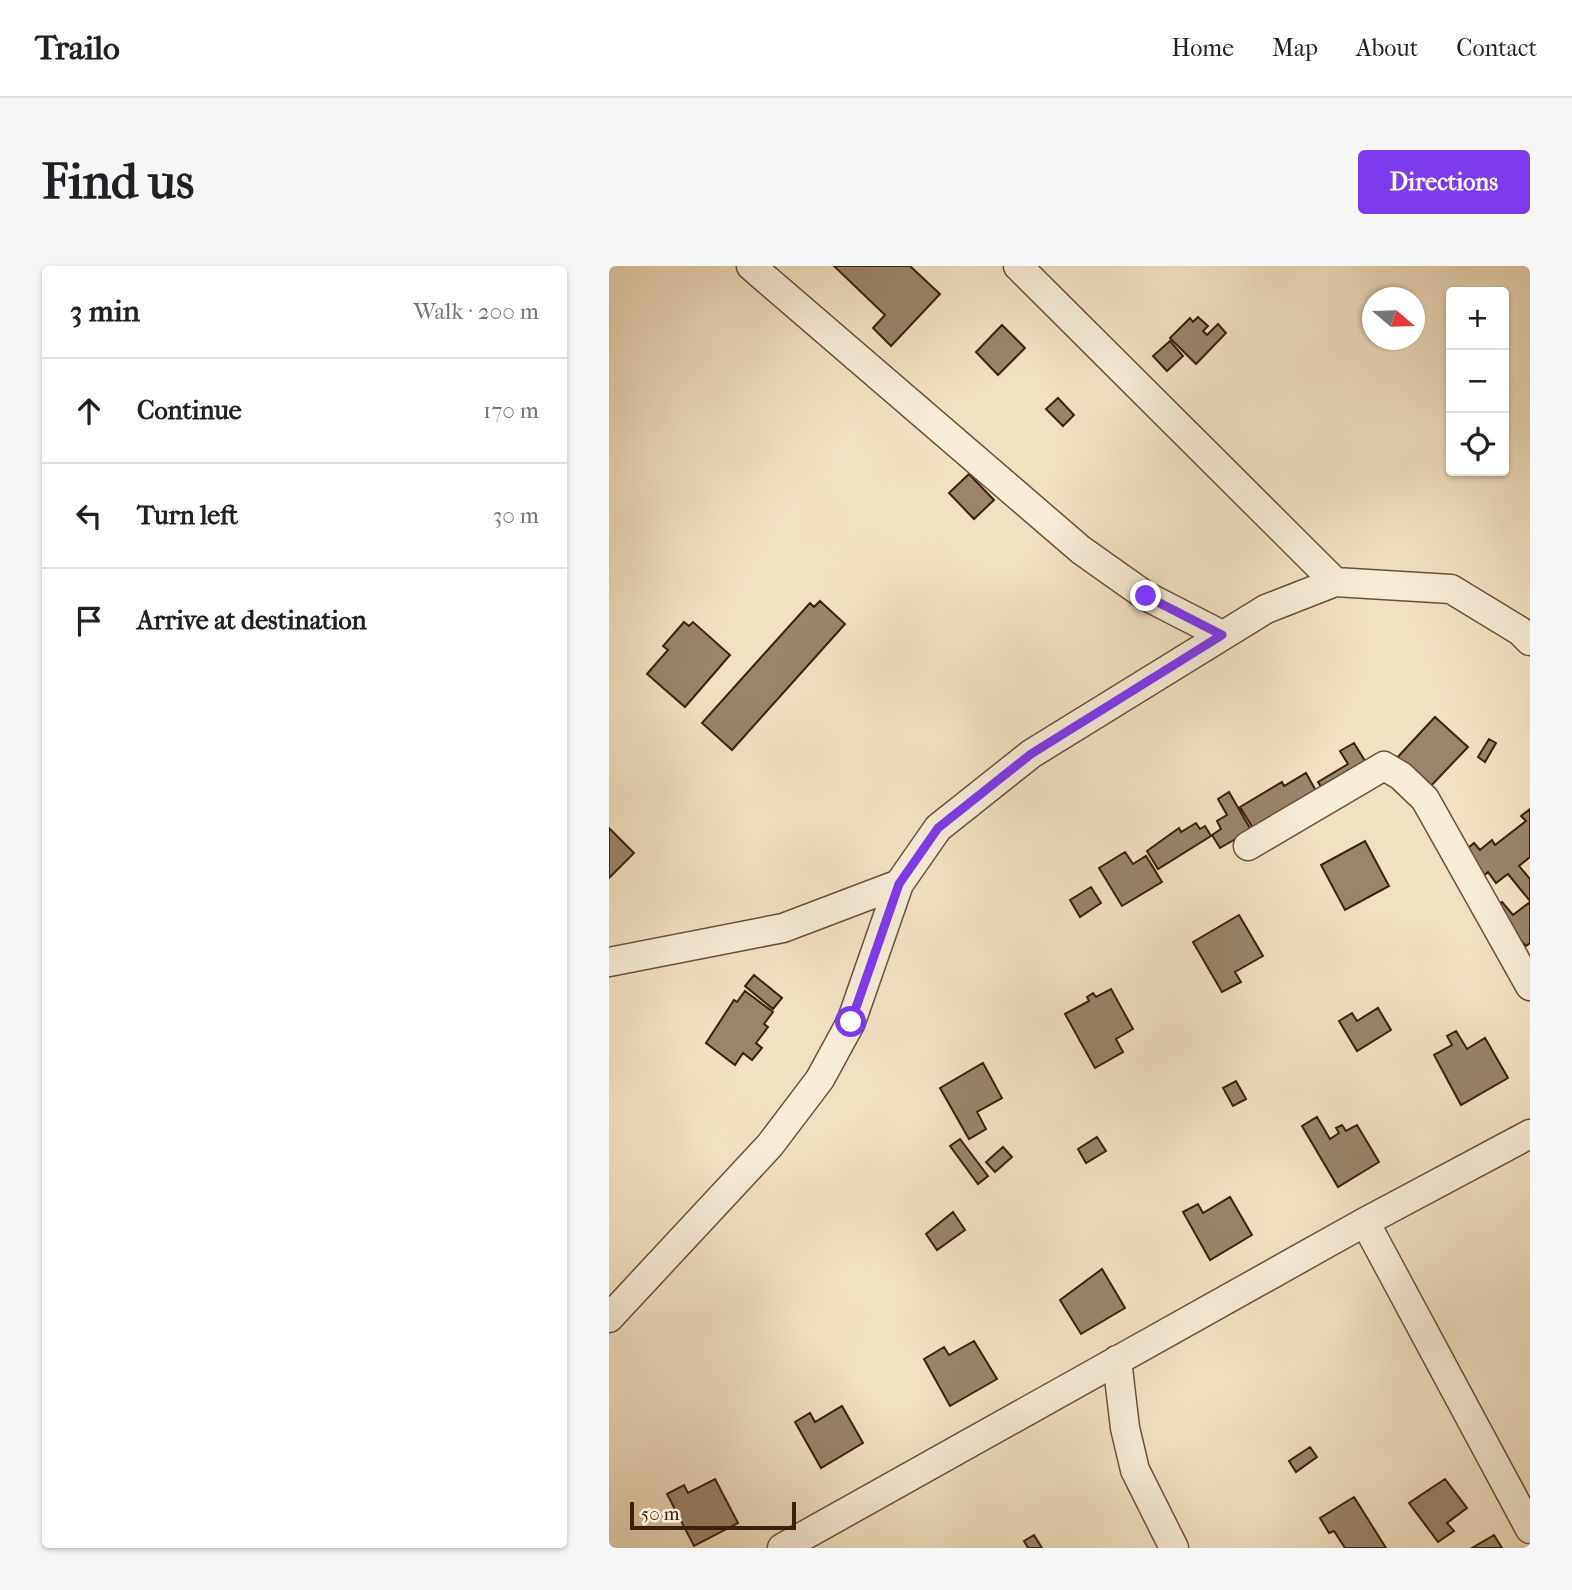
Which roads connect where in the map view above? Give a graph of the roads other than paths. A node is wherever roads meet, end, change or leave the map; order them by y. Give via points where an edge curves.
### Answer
1 (751, 266) edge
2 (1018, 266) edge
3 (1335, 582) junction
4 (1222, 635) junction
5 (1530, 641) edge
6 (1248, 846) dead end
7 (899, 884) junction
8 (609, 962) edge
9 (1530, 986) edge
10 (1530, 1133) edge
11 (1365, 1222) junction
12 (609, 1318) edge
13 (1117, 1360) junction
14 (1530, 1529) edge
15 (782, 1548) edge
16 (1174, 1548) edge

1 - 4 street via 1081,550 1146,596
2 - 3 street
3 - 4 street via 1266,609
3 - 5 street via 1451,589
4 - 7 street via 1031,754 938,828
6 - 9 street via 1384,766 1425,799
7 - 8 street via 783,928
7 - 12 street via 851,1022 820,1079 770,1145
10 - 11 street
11 - 13 street
11 - 14 street
13 - 15 street
13 - 16 street via 1135,1470

